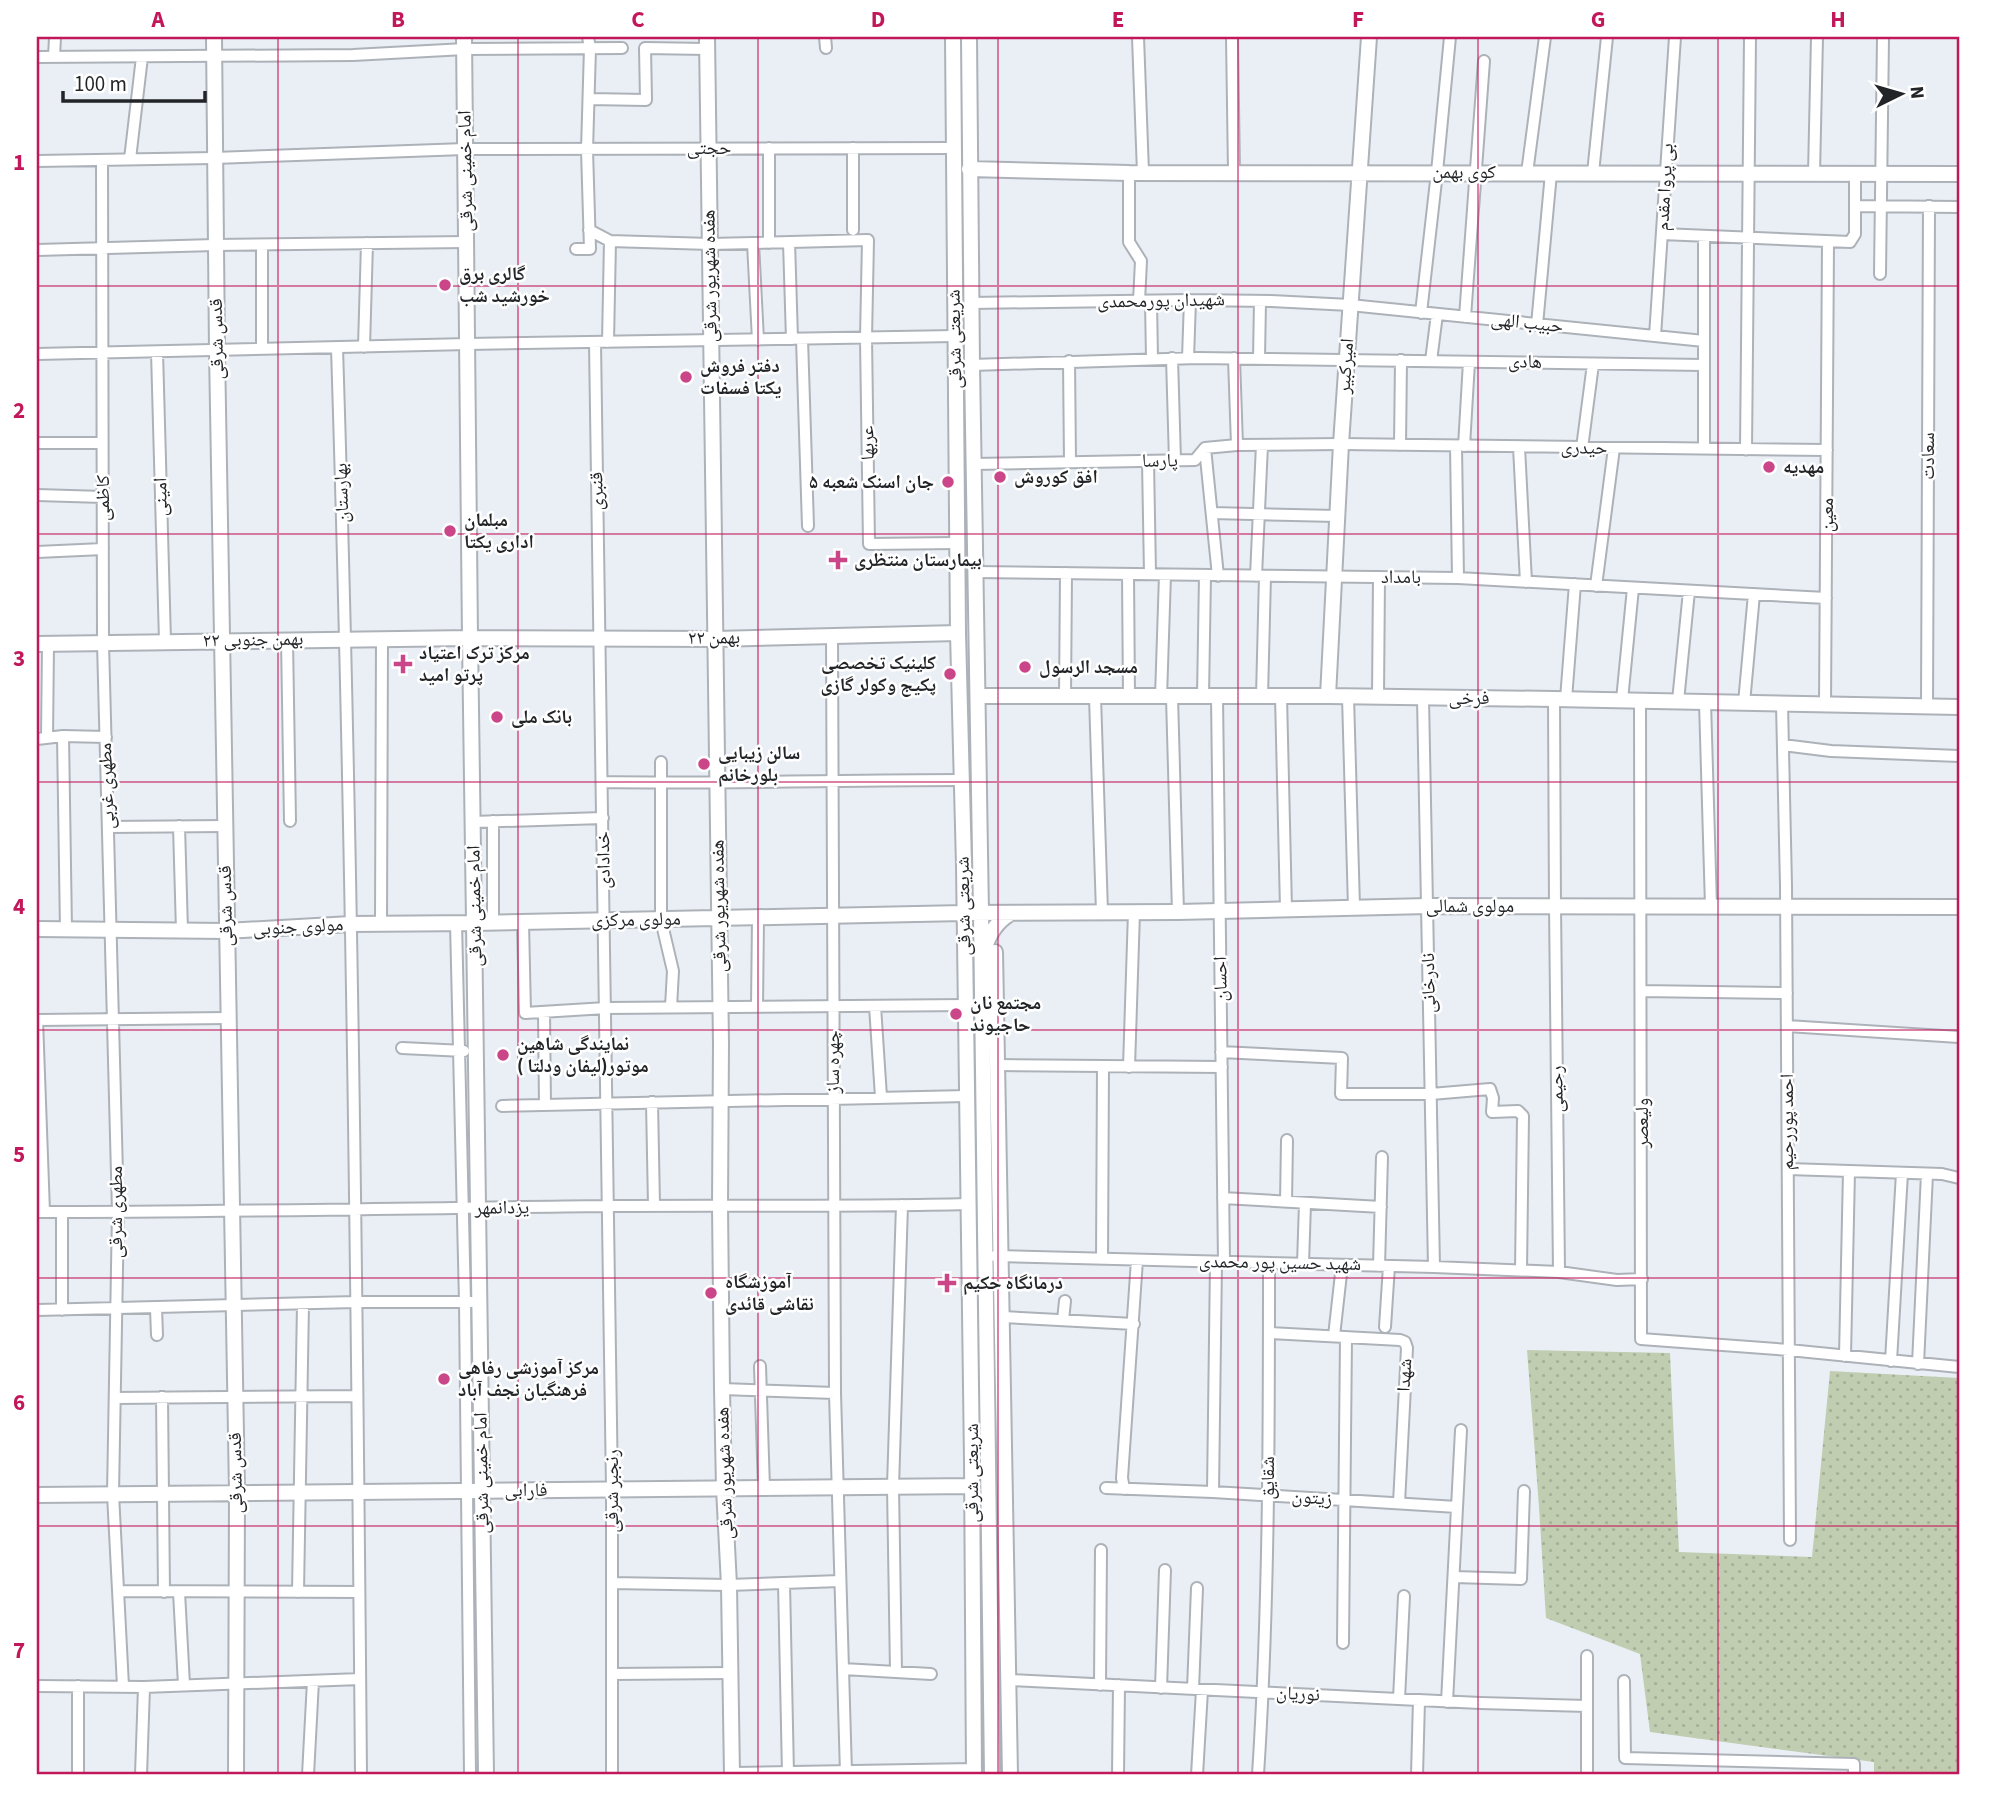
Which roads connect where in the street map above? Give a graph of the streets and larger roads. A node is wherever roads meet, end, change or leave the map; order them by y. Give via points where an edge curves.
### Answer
1 (55, 37) edge
2 (214, 37) edge
3 (953, 37) edge
4 (969, 37) edge
5 (1138, 37) edge
6 (1232, 37) edge
7 (1369, 37) edge
8 (1450, 37) edge
9 (1545, 37) edge
10 (1607, 37) edge
11 (1675, 37) edge
12 (1750, 37) edge
13 (1817, 37) edge
14 (1883, 37) edge
15 (589, 42) edge
16 (464, 43) edge
17 (707, 43) edge
18 (622, 48) dead end
19 (37, 57) edge
20 (54, 57) junction
21 (142, 57) junction
22 (214, 57) junction
23 (1484, 61) dead end
24 (589, 99) junction
25 (707, 148) junction
26 (769, 148) junction
27 (853, 148) junction
28 (954, 148) junction
29 (465, 149) junction
30 (587, 150) junction
31 (214, 158) junction
32 (130, 159) junction
33 (102, 160) junction
34 (37, 161) edge
35 (970, 169) junction
36 (1234, 172) junction
37 (1360, 172) junction
38 (1437, 172) junction
39 (1475, 172) junction
40 (1136, 173) junction
41 (1527, 173) junction
42 (1551, 173) junction
43 (1593, 173) junction
44 (1665, 173) junction
45 (1749, 174) junction
46 (1814, 174) junction
47 (1855, 174) junction
48 (1881, 174) junction
49 (1959, 174) edge
50 (1880, 205) junction
51 (1855, 206) junction
52 (1929, 206) junction
53 (1959, 207) edge
54 (589, 230) junction
55 (853, 230) dead end
56 (1662, 234) junction
57 (1704, 236) junction
58 (1748, 237) junction
59 (467, 242) junction
60 (610, 242) junction
61 (789, 242) junction
62 (1828, 242) junction
63 (367, 243) junction
64 (753, 243) junction
65 (769, 243) junction
66 (710, 244) junction
67 (215, 245) junction
68 (262, 245) junction
69 (103, 248) junction
70 (576, 249) dead end
71 (37, 250) edge
72 (1880, 274) dead end
73 (1190, 300) junction
74 (1260, 300) junction
75 (1139, 301) junction
76 (1151, 301) junction
77 (1297, 302) junction
78 (971, 303) junction
79 (1350, 305) junction
80 (1421, 313) junction
81 (1437, 314) junction
82 (1295, 315) dead end
83 (1465, 317) junction
84 (1537, 324) junction
85 (955, 336) junction
86 (1656, 337) junction
87 (866, 338) junction
88 (797, 339) junction
89 (712, 340) junction
90 (758, 340) junction
91 (1704, 341) junction
92 (595, 342) junction
93 (608, 342) junction
94 (468, 344) junction
95 (363, 347) junction
96 (337, 348) junction
97 (262, 349) junction
98 (217, 351) junction
99 (158, 352) junction
100 (102, 353) junction
101 (37, 354) edge
102 (1172, 358) junction
103 (1188, 358) junction
104 (1234, 358) junction
105 (1152, 359) junction
106 (1259, 359) junction
107 (1347, 360) junction
108 (1401, 360) junction
109 (1069, 361) junction
110 (1431, 361) junction
111 (1469, 362) junction
112 (1593, 363) junction
113 (972, 365) junction
114 (1704, 365) junction
115 (37, 443) edge
116 (102, 443) junction
117 (1341, 444) junction
118 (1237, 445) junction
119 (1262, 445) junction
120 (1400, 445) junction
121 (1460, 446) junction
122 (1519, 447) junction
123 (1205, 448) junction
124 (1582, 448) junction
125 (1614, 448) junction
126 (1704, 449) junction
127 (1746, 450) junction
128 (1827, 450) junction
129 (1148, 461) junction
130 (1175, 461) junction
131 (1070, 462) junction
132 (973, 464) junction
133 (37, 495) edge
134 (103, 497) junction
135 (1212, 513) junction
136 (1259, 515) junction
137 (1337, 516) junction
138 (808, 526) dead end
139 (957, 543) junction
140 (103, 549) junction
141 (37, 552) edge
142 (975, 572) junction
143 (1066, 573) junction
144 (1128, 574) junction
145 (1150, 574) junction
146 (1165, 575) junction
147 (1205, 575) junction
148 (1218, 576) junction
149 (1260, 576) junction
150 (1334, 577) junction
151 (1379, 577) junction
152 (1458, 578) junction
153 (1526, 582) junction
154 (1575, 584) junction
155 (1596, 586) junction
156 (1633, 588) junction
157 (1689, 591) junction
158 (1754, 594) junction
159 (1826, 598) junction
160 (958, 633) junction
161 (832, 636) junction
162 (383, 638) junction
163 (470, 638) junction
164 (286, 639) junction
165 (346, 639) junction
166 (600, 639) junction
167 (716, 639) junction
168 (222, 640) junction
169 (165, 641) junction
170 (103, 643) junction
171 (42, 644) edge
172 (978, 696) junction
173 (1065, 696) junction
174 (1210, 696) junction
175 (1262, 696) junction
176 (1282, 696) junction
177 (1328, 696) junction
178 (1095, 697) junction
179 (1129, 697) junction
180 (1166, 697) junction
181 (1348, 697) junction
182 (1378, 697) junction
183 (1423, 698) junction
184 (1560, 699) junction
185 (1622, 700) junction
186 (1640, 701) junction
187 (1678, 701) junction
188 (1706, 702) junction
189 (1744, 703) junction
190 (1782, 704) junction
191 (1825, 705) junction
192 (1927, 707) junction
193 (1959, 707) edge
194 (63, 736) junction
195 (106, 737) junction
196 (42, 739) edge
197 (1783, 745) junction
198 (1959, 756) edge
199 (661, 762) dead end
200 (832, 780) junction
201 (962, 780) junction
202 (602, 782) junction
203 (661, 783) junction
204 (718, 783) junction
205 (603, 818) junction
206 (290, 821) dead end
207 (494, 821) junction
208 (474, 822) junction
209 (179, 826) junction
210 (225, 826) junction
211 (108, 827) junction
212 (963, 835) junction
213 (980, 835) junction
214 (1428, 906) junction
215 (1555, 906) junction
216 (1641, 906) junction
217 (1711, 906) junction
218 (1786, 906) junction
219 (1354, 907) junction
220 (1959, 907) edge
221 (1286, 909) junction
222 (1220, 911) junction
223 (1102, 912) junction
224 (1134, 912) junction
225 (1178, 912) junction
226 (964, 913) junction
227 (981, 913) junction
228 (1011, 913) junction
229 (833, 917) junction
230 (719, 918) junction
231 (758, 918) junction
232 (662, 920) junction
233 (605, 921) junction
234 (523, 922) junction
235 (456, 923) junction
236 (475, 923) junction
237 (493, 923) junction
238 (351, 924) junction
239 (381, 924) junction
240 (37, 929) edge
241 (66, 930) junction
242 (111, 930) junction
243 (182, 930) junction
244 (226, 931) junction
245 (988, 954) junction
246 (982, 975) junction
247 (965, 976) junction
248 (1642, 990) junction
249 (1787, 993) junction
250 (966, 1005) junction
251 (720, 1006) junction
252 (757, 1006) junction
253 (833, 1006) junction
254 (876, 1006) junction
255 (671, 1007) junction
256 (606, 1008) junction
257 (544, 1012) junction
258 (228, 1018) junction
259 (37, 1020) edge
260 (113, 1020) junction
261 (990, 1021) junction
262 (1787, 1026) junction
263 (1959, 1037) edge
264 (402, 1048) dead end
265 (459, 1051) junction
266 (477, 1051) junction
267 (1222, 1052) junction
268 (999, 1065) junction
269 (1103, 1066) junction
270 (1129, 1067) junction
271 (1222, 1067) junction
272 (1431, 1094) junction
273 (967, 1096) junction
274 (881, 1097) junction
275 (833, 1098) junction
276 (720, 1100) junction
277 (652, 1102) junction
278 (607, 1103) junction
279 (545, 1105) junction
280 (502, 1106) dead end
281 (1287, 1140) dead end
282 (1382, 1157) dead end
283 (1788, 1169) junction
284 (1849, 1171) junction
285 (1902, 1173) junction
286 (1927, 1174) junction
287 (1959, 1178) edge
288 (1223, 1198) junction
289 (1286, 1202) junction
290 (1305, 1203) junction
291 (968, 1204) junction
292 (902, 1205) junction
293 (608, 1206) junction
294 (654, 1206) junction
295 (720, 1206) junction
296 (833, 1207) junction
297 (1381, 1207) junction
298 (463, 1208) junction
299 (479, 1208) junction
300 (355, 1209) junction
301 (40, 1212) edge
302 (62, 1212) junction
303 (118, 1212) junction
304 (231, 1212) junction
305 (985, 1256) junction
306 (1001, 1256) junction
307 (1102, 1259) junction
308 (1137, 1260) junction
309 (1220, 1262) junction
310 (1269, 1263) junction
311 (1303, 1264) junction
312 (1342, 1265) junction
313 (1384, 1266) junction
314 (1434, 1267) junction
315 (1521, 1270) junction
316 (1559, 1272) junction
317 (1642, 1279) junction
318 (1065, 1301) dead end
319 (356, 1302) junction
320 (465, 1302) junction
321 (480, 1302) junction
322 (303, 1304) junction
323 (233, 1305) junction
324 (156, 1308) junction
325 (116, 1309) junction
326 (37, 1310) edge
327 (62, 1310) junction
328 (1002, 1317) junction
329 (1063, 1320) junction
330 (1134, 1324) junction
331 (1385, 1327) dead end
332 (1269, 1332) junction
333 (157, 1335) dead end
334 (1340, 1336) junction
335 (1788, 1350) junction
336 (1845, 1356) junction
337 (1892, 1361) junction
338 (1918, 1364) junction
339 (760, 1366) dead end
340 (1959, 1367) edge
341 (723, 1389) junction
342 (761, 1391) junction
343 (835, 1393) junction
344 (357, 1396) junction
345 (162, 1397) junction
346 (235, 1397) junction
347 (301, 1397) junction
348 (115, 1398) junction
349 (1461, 1430) dead end
350 (893, 1486) junction
351 (972, 1486) junction
352 (836, 1487) junction
353 (724, 1488) junction
354 (764, 1488) junction
355 (1106, 1488) dead end
356 (612, 1489) junction
357 (1124, 1489) junction
358 (467, 1490) junction
359 (483, 1490) junction
360 (358, 1491) junction
361 (1524, 1491) dead end
362 (237, 1492) junction
363 (299, 1492) junction
364 (1213, 1492) junction
365 (162, 1493) junction
366 (113, 1494) junction
367 (37, 1495) edge
368 (1268, 1495) junction
369 (1344, 1500) junction
370 (1399, 1503) junction
371 (1457, 1507) junction
372 (1790, 1540) dead end
373 (1101, 1550) dead end
374 (1165, 1570) dead end
375 (1454, 1577) junction
376 (839, 1581) junction
377 (612, 1583) junction
378 (784, 1583) junction
379 (729, 1585) junction
380 (1197, 1588) dead end
381 (118, 1591) junction
382 (164, 1592) junction
383 (179, 1592) junction
384 (298, 1592) junction
385 (359, 1592) junction
386 (237, 1593) junction
387 (1404, 1597) dead end
388 (1343, 1643) dead end
389 (1587, 1656) dead end
390 (843, 1669) junction
391 (896, 1672) junction
392 (731, 1673) junction
393 (612, 1674) junction
394 (931, 1674) dead end
395 (360, 1679) junction
396 (1009, 1680) junction
397 (313, 1681) junction
398 (1624, 1681) dead end
399 (236, 1683) junction
400 (184, 1685) junction
401 (1101, 1685) junction
402 (1119, 1685) junction
403 (37, 1686) edge
404 (79, 1686) junction
405 (123, 1686) junction
406 (144, 1687) junction
407 (1161, 1688) junction
408 (1197, 1689) junction
409 (1263, 1692) junction
410 (1399, 1699) junction
411 (1419, 1700) junction
412 (1447, 1702) junction
413 (1587, 1706) junction
414 (974, 1773) edge
415 (788, 1774) edge
416 (849, 1774) edge
417 (1010, 1774) edge
418 (79, 1775) edge
419 (141, 1775) edge
420 (236, 1775) edge
421 (308, 1775) edge
422 (361, 1775) edge
423 (470, 1775) edge
424 (486, 1775) edge
425 (612, 1775) edge
426 (733, 1775) edge
427 (992, 1775) edge
428 (1118, 1775) edge
429 (1197, 1775) edge
430 (1258, 1775) edge
431 (1417, 1775) edge
432 (1587, 1775) edge
433 (1854, 1775) edge

1 - 20 street
2 - 22 street, قدس شرقی
3 - 28 street, شریعتی شرقی
4 - 35 street, شریعتی شرقی
5 - 40 street
6 - 36 street
7 - 37 street, امیرکبیر
8 - 38 street
9 - 41 street
10 - 43 street
11 - 44 street, بی پروا مقدم
12 - 45 street
13 - 46 street
14 - 48 street
15 - 16 street
15 - 18 street
15 - 24 street
16 - 22 street via 353,55
16 - 29 street, امام خمینی شرقی
17 - 24 street via 645,48 646,100
17 - 25 street, هفده شهریور شرقی
19 - 20 street
20 - 21 street
21 - 22 street
21 - 32 street
22 - 31 street, قدس شرقی
23 - 39 street
24 - 30 street
25 - 26 street, حجتی
25 - 30 street, حجتی
25 - 66 street, هفده شهریور شرقی
26 - 27 street, حجتی
26 - 65 street
27 - 28 street, حجتی
27 - 55 street
28 - 85 street, شریعتی شرقی
29 - 30 street, حجتی
29 - 31 street, حجتی
29 - 59 street, امام خمینی شرقی
30 - 54 street
31 - 32 street, حجتی
31 - 67 street, قدس شرقی
32 - 33 street, حجتی
33 - 34 street, حجتی
33 - 69 street, کاظمی
35 - 40 street, کوی بهمن
35 - 78 street, شریعتی شرقی
36 - 37 street, کوی بهمن
36 - 40 street, کوی بهمن
37 - 38 street, کوی بهمن
37 - 79 street, امیرکبیر
38 - 39 street, کوی بهمن
38 - 80 street
39 - 41 street, کوی بهمن
39 - 83 street
40 - 75 street via 1129,242 1141,261
41 - 42 street, کوی بهمن
42 - 43 street, کوی بهمن
42 - 84 street
43 - 44 street, کوی بهمن
44 - 45 street, کوی بهمن
44 - 56 street, بی پروا مقدم
45 - 46 street, کوی بهمن
45 - 58 street
46 - 47 street, کوی بهمن
47 - 48 street, کوی بهمن
47 - 51 street
48 - 49 street, کوی بهمن
48 - 50 street
50 - 51 street
50 - 52 street
50 - 72 street
51 - 62 street via 1854,239
52 - 53 street
52 - 192 street, سعادت
54 - 60 street
54 - 70 street via 590,249
56 - 57 street
56 - 86 street, بی پروا مقدم
57 - 58 street
57 - 91 street
58 - 62 street
58 - 127 street
59 - 63 street
59 - 94 street, امام خمینی شرقی
60 - 66 street
60 - 93 street
61 - 65 street
61 - 87 street via 868,240
61 - 88 street
62 - 128 street, معین
63 - 68 street
63 - 95 street
64 - 65 street
64 - 66 street
64 - 90 street
66 - 89 street, هفده شهریور شرقی
67 - 68 street
67 - 69 street
67 - 98 street, قدس شرقی
68 - 97 street
69 - 71 street
69 - 100 street, کاظمی
73 - 74 street, شهیدان پورمحمدی
73 - 76 street, شهیدان پورمحمدی
73 - 103 street
74 - 77 street, شهیدان پورمحمدی
74 - 106 street
75 - 76 street, شهیدان پورمحمدی
75 - 78 street, شهیدان پورمحمدی
76 - 105 street
77 - 79 street, شهیدان پورمحمدی
77 - 82 street
78 - 113 street, شریعتی شرقی
79 - 80 street, حبیب الهی
79 - 107 street, امیرکبیر
80 - 81 street, حبیب الهی
81 - 83 street, حبیب الهی
81 - 110 street
83 - 84 street, حبیب الهی
84 - 86 street, حبیب الهی
85 - 87 street
85 - 139 street, شریعتی شرقی
86 - 91 street, حبیب الهی
87 - 88 street
87 - 139 street, عربها via 869,544
88 - 90 street
88 - 138 street
89 - 90 street
89 - 93 street
89 - 167 street, هفده شهریور شرقی
91 - 114 street
92 - 93 street
92 - 94 street
92 - 166 street, قنبری
94 - 95 street
94 - 163 street, امام خمینی شرقی
95 - 96 street
96 - 97 street
96 - 165 street, بهارستان
97 - 98 street
98 - 99 street
98 - 168 street, قدس شرقی
99 - 100 street
99 - 169 street, امینی
100 - 101 street
100 - 116 street, کاظمی
102 - 103 street, هادی
102 - 105 street, هادی
102 - 130 street
103 - 104 street, هادی
104 - 106 street, هادی
104 - 118 street
105 - 109 street, هادی
106 - 107 street, هادی
107 - 108 street, هادی
107 - 117 street, امیرکبیر
108 - 110 street, هادی
108 - 120 street
109 - 113 street, هادی
109 - 131 street
110 - 111 street, هادی
111 - 112 street, هادی
111 - 121 street
112 - 114 street, هادی
112 - 124 street
113 - 132 street, شریعتی شرقی
114 - 126 street
115 - 116 street
116 - 134 street, کاظمی
117 - 119 street, پارسا
117 - 120 street, حیدری
117 - 137 street, امیرکبیر
118 - 119 street, پارسا
118 - 123 street, پارسا
119 - 136 street
120 - 121 street, حیدری
121 - 122 street, حیدری
121 - 152 street
122 - 124 street, حیدری
122 - 153 street
123 - 130 street, پارسا via 1195,460
123 - 135 street
124 - 125 street, حیدری
125 - 126 street, حیدری
125 - 155 street
126 - 127 street, حیدری
127 - 128 street, حیدری
128 - 159 street, معین
129 - 130 street, پارسا
129 - 131 street, پارسا
129 - 145 street
131 - 132 street, پارسا
132 - 142 street, شریعتی شرقی
133 - 134 street
134 - 140 street, کاظمی
135 - 136 street
135 - 148 street
136 - 137 street
136 - 149 street
137 - 150 street, امیرکبیر
139 - 160 street, شریعتی شرقی
140 - 141 street
140 - 170 street, کاظمی
142 - 143 street, بامداد
142 - 172 street, شریعتی شرقی
143 - 144 street, بامداد
143 - 173 street
144 - 145 street, بامداد
144 - 179 street
145 - 146 street, بامداد
146 - 147 street, بامداد
146 - 180 street
147 - 148 street, بامداد
147 - 174 street, احسان
148 - 149 street, بامداد
149 - 150 street, بامداد
149 - 175 street
150 - 151 street, بامداد
150 - 177 street, امیرکبیر
151 - 152 street, بامداد
151 - 182 street
152 - 153 street, بامداد
153 - 154 street, بامداد
154 - 155 street, بامداد
154 - 184 street
155 - 156 street, بامداد
156 - 157 street, بامداد
156 - 185 street
157 - 158 street, بامداد
157 - 187 street
158 - 159 street, بامداد
158 - 189 street
159 - 191 street, معین
160 - 161 street, ۲۲ بهمن
160 - 201 street, شریعتی شرقی
161 - 167 street, ۲۲ بهمن
161 - 200 street, چهره ساز
162 - 163 street, ۲۲ بهمن جنوبی
162 - 165 street, ۲۲ بهمن جنوبی
162 - 239 street
163 - 166 street, ۲۲ بهمن
163 - 208 street, امام خمینی شرقی
164 - 165 street, ۲۲ بهمن جنوبی
164 - 168 street, ۲۲ بهمن جنوبی
164 - 206 street
165 - 238 street, بهارستان
166 - 167 street, ۲۲ بهمن
166 - 202 street, خدادادی
167 - 204 street, هفده شهریور شرقی
168 - 169 street, ۲۲ بهمن جنوبی
168 - 210 street, قدس شرقی
169 - 170 street, ۲۲ بهمن جنوبی
170 - 171 street, ۲۲ بهمن جنوبی
170 - 195 street, مطهری غربی
171 - 196 street
172 - 173 street, فرخی
172 - 213 street, شریعتی شرقی
173 - 178 street, فرخی
174 - 175 street, فرخی
174 - 180 street, فرخی
174 - 222 street, احسان
175 - 176 street, فرخی
176 - 177 street, فرخی
176 - 221 street
177 - 181 street, فرخی
178 - 179 street, فرخی
178 - 223 street
179 - 180 street, فرخی
180 - 225 street
181 - 182 street, فرخی
181 - 219 street
182 - 183 street, فرخی
183 - 184 street, فرخی
183 - 214 street, نادرخانی
184 - 185 street, فرخی
184 - 215 street, رحیمی
185 - 186 street, فرخی
186 - 187 street, فرخی
186 - 216 street, ولیعصر
187 - 188 street, فرخی
188 - 189 street, فرخی
188 - 217 street
189 - 190 street, فرخی
190 - 191 street, فرخی
190 - 197 street, احمد پوررحیم
191 - 192 street, فرخی
192 - 193 street, فرخی
194 - 195 street
194 - 196 street
194 - 241 street
195 - 211 street, مطهری غربی
197 - 198 street
197 - 218 street, احمد پوررحیم
199 - 203 street
200 - 201 street
200 - 204 street
200 - 229 street, چهره ساز
201 - 212 street, شریعتی شرقی
202 - 203 street
202 - 205 street, خدادادی
203 - 204 street
203 - 232 street
204 - 230 street, هفده شهریور شرقی
205 - 207 street
205 - 233 street, خدادادی
207 - 208 street
207 - 237 street
208 - 236 street, امام خمینی شرقی
209 - 210 street
209 - 211 street
209 - 243 street
210 - 244 street, قدس شرقی
211 - 242 street, مطهری غربی
212 - 213 street via 971,840
212 - 226 street, شریعتی شرقی
213 - 227 street, شریعتی شرقی
214 - 215 street, مولوی شمالی
214 - 219 street, مولوی شمالی
214 - 272 street, نادرخانی
215 - 216 street, مولوی شمالی
215 - 316 street, رحیمی
216 - 217 street, مولوی شمالی
216 - 248 street, ولیعصر
217 - 218 street, مولوی شمالی
218 - 220 street, مولوی شمالی
218 - 249 street, احمد پوررحیم
219 - 221 street, مولوی شمالی
221 - 222 street, مولوی شمالی
222 - 225 street, مولوی شمالی
222 - 267 street, احسان
223 - 224 street, مولوی شمالی
223 - 228 street, مولوی شمالی
224 - 225 street, مولوی شمالی
224 - 270 street
226 - 227 street, مولوی شمالی
226 - 229 street, مولوی مرکزی
226 - 247 street, شریعتی شرقی
227 - 228 street, مولوی شمالی
227 - 245 street, شریعتی شرقی
228 - 245 street via 991,933
229 - 231 street, مولوی مرکزی
229 - 253 street, چهره ساز
230 - 231 street, مولوی مرکزی
230 - 232 street, مولوی مرکزی
230 - 251 street, هفده شهریور شرقی
231 - 252 street
232 - 233 street, مولوی مرکزی
232 - 255 street via 673,971
233 - 234 street, مولوی مرکزی
233 - 256 street, خدادادی
234 - 237 street, مولوی مرکزی
234 - 257 street via 525,1013
235 - 236 street, مولوی جنوبی
235 - 239 street, مولوی جنوبی
235 - 265 street
236 - 237 street, مولوی مرکزی
236 - 266 street, امام خمینی شرقی
238 - 239 street, مولوی جنوبی
238 - 244 street, مولوی جنوبی
238 - 300 street, بهارستان
240 - 241 street, مولوی جنوبی
241 - 242 street, مولوی جنوبی
242 - 243 street, مولوی جنوبی
242 - 260 street, مطهری شرقی
243 - 244 street, مولوی جنوبی
244 - 258 street, قدس شرقی
245 - 246 street, شریعتی شرقی
245 - 261 street
246 - 247 street via 970,972
246 - 261 street, شریعتی شرقی
247 - 250 street, شریعتی شرقی
248 - 249 street
248 - 317 street, ولیعصر
249 - 262 street, احمد پوررحیم
250 - 254 street
250 - 273 street, شریعتی شرقی
251 - 252 street
251 - 255 street
251 - 276 street, هفده شهریور شرقی
252 - 253 street
253 - 254 street
253 - 275 street, چهره ساز
254 - 274 street
255 - 256 street
256 - 257 street
256 - 278 street, خدادادی
257 - 279 street
258 - 260 street
258 - 304 street, قدس شرقی
259 - 260 street
259 - 301 street
260 - 303 street, مطهری شرقی
261 - 268 street, شریعتی شرقی
261 - 305 street, شریعتی شرقی
262 - 263 street
262 - 283 street, احمد پوررحیم
264 - 265 street
265 - 266 street
265 - 298 street
266 - 299 street, امام خمینی شرقی
267 - 271 street, احسان
267 - 272 street via 1342,1058 1341,1094
268 - 269 street
268 - 306 street, شریعتی شرقی
269 - 270 street
269 - 307 street
270 - 271 street
271 - 288 street, احسان
272 - 314 street, نادرخانی
272 - 315 street via 1490,1089 1492,1112 1518,1111 1523,1116
273 - 274 street
273 - 291 street, شریعتی شرقی
274 - 275 street
275 - 276 street
275 - 296 street, چهره ساز
276 - 277 street
276 - 295 street, هفده شهریور شرقی
277 - 278 street
277 - 294 street
278 - 279 street
278 - 293 street, خدادادی
279 - 280 street
281 - 289 street
282 - 297 street
283 - 284 street
283 - 335 street, احمد پوررحیم
284 - 285 street
284 - 336 street
285 - 286 street
285 - 337 street
286 - 287 street
286 - 338 street
288 - 289 street
288 - 309 street, احسان
289 - 290 street
290 - 297 street
290 - 311 street
291 - 292 street, یزدانمهر
291 - 351 street, شریعتی شرقی
292 - 296 street, یزدانمهر
292 - 350 street
293 - 294 street, یزدانمهر
293 - 299 street, یزدانمهر
293 - 356 street, رنجبر شرقی
294 - 295 street, یزدانمهر
295 - 296 street, یزدانمهر
295 - 341 street, هفده شهریور شرقی
296 - 343 street, چهره ساز
297 - 313 street
298 - 299 street, یزدانمهر
298 - 300 street, یزدانمهر
298 - 320 street
299 - 321 street, امام خمینی شرقی
300 - 304 street, یزدانمهر
300 - 319 street, بهارستان
301 - 302 street, یزدانمهر
302 - 303 street, یزدانمهر
302 - 327 street
303 - 304 street, یزدانمهر
303 - 325 street, مطهری شرقی
304 - 323 street, قدس شرقی
305 - 306 street, شهید حسین پور محمدی
305 - 427 street, شریعتی شرقی
306 - 307 street, شهید حسین پور محمدی
306 - 328 street, شریعتی شرقی
307 - 308 street, شهید حسین پور محمدی
308 - 309 street, شهید حسین پور محمدی
308 - 330 street
309 - 310 street, شهید حسین پور محمدی
309 - 364 street, احسان
310 - 311 street, شهید حسین پور محمدی
310 - 332 street, شقایق
311 - 312 street, شهید حسین پور محمدی
312 - 313 street, شهید حسین پور محمدی
312 - 334 street
313 - 314 street, شهید حسین پور محمدی
313 - 331 street
314 - 315 street, شهید حسین پور محمدی
315 - 316 street, شهید حسین پور محمدی
316 - 317 street, شهید حسین پور محمدی
317 - 335 street, ولیعصر via 1641,1339
318 - 329 street
319 - 320 street
319 - 322 street
319 - 344 street, بهارستان
320 - 321 street
320 - 358 street
321 - 359 street, امام خمینی شرقی
322 - 323 street
322 - 347 street
323 - 324 street
323 - 346 street, قدس شرقی
324 - 325 street
324 - 333 street
325 - 327 street
325 - 348 street, مطهری شرقی
326 - 327 street
328 - 329 street
328 - 396 street, شریعتی شرقی
329 - 330 street
330 - 357 street
332 - 334 street, شهدا
332 - 368 street, شقایق
334 - 369 street
334 - 370 street, شهدا via 1405,1342
335 - 336 street
335 - 372 street, احمد پوررحیم
336 - 337 street
337 - 338 street
338 - 340 street
339 - 342 street
341 - 342 street
341 - 353 street, هفده شهریور شرقی
342 - 343 street
342 - 354 street
343 - 352 street, چهره ساز
344 - 347 street
344 - 360 street, بهارستان
345 - 346 street
345 - 348 street
345 - 365 street
346 - 347 street
346 - 362 street, قدس شرقی
347 - 363 street
348 - 366 street, مطهری شرقی
349 - 371 street
350 - 351 street, فارابی
350 - 352 street, فارابی
350 - 391 street
351 - 414 street, شریعتی شرقی
352 - 354 street, فارابی
352 - 376 street, چهره ساز
353 - 354 street, فارابی
353 - 356 street, فارابی
353 - 379 street, هفده شهریور شرقی
355 - 357 street, زیتون
356 - 359 street, فارابی
356 - 377 street, رنجبر شرقی
357 - 364 street, زیتون
358 - 359 street, فارابی
358 - 360 street, فارابی
358 - 423 street
359 - 424 street, امام خمینی شرقی
360 - 363 street, فارابی
360 - 385 street, بهارستان
361 - 375 street via 1521,1579
362 - 363 street, فارابی
362 - 365 street, فارابی
362 - 386 street, قدس شرقی
363 - 384 street
364 - 368 street, زیتون
365 - 366 street, فارابی
365 - 382 street
366 - 367 street, فارابی
366 - 381 street, مطهری شرقی
368 - 369 street, زیتون
368 - 409 street, شقایق
369 - 370 street, زیتون
369 - 388 street
370 - 371 street, زیتون
371 - 375 street
373 - 401 street
374 - 407 street
375 - 412 street
376 - 378 street
376 - 390 street, چهره ساز
377 - 379 street
377 - 393 street, رنجبر شرقی
378 - 379 street
378 - 415 street
379 - 392 street, هفده شهریور شرقی
380 - 408 street
381 - 382 street
381 - 405 street, مطهری شرقی
382 - 383 street
383 - 386 street
383 - 400 street
384 - 385 street
384 - 386 street
385 - 395 street, بهارستان
386 - 399 street, قدس شرقی
387 - 410 street
389 - 413 street
390 - 391 street
390 - 416 street, چهره ساز
391 - 394 street
392 - 393 street
392 - 426 street, هفده شهریور شرقی
393 - 425 street, رنجبر شرقی
395 - 397 street
395 - 422 street, بهارستان
396 - 401 street, نوریان
396 - 417 street, شریعتی شرقی
397 - 399 street
397 - 421 street
398 - 433 street via 1625,1758 1854,1764
399 - 400 street
399 - 420 street, قدس شرقی
400 - 406 street
401 - 402 street, نوریان
402 - 407 street, نوریان
402 - 428 street
403 - 404 street
404 - 405 street
404 - 418 street
405 - 406 street
406 - 419 street
407 - 408 street, نوریان
408 - 409 street, نوریان
408 - 429 street
409 - 410 street, نوریان
409 - 430 street, شقایق
410 - 411 street, نوریان
411 - 412 street, نوریان
411 - 431 street
412 - 413 street, نوریان
413 - 432 street
414 - 416 street
415 - 416 street
415 - 426 street

